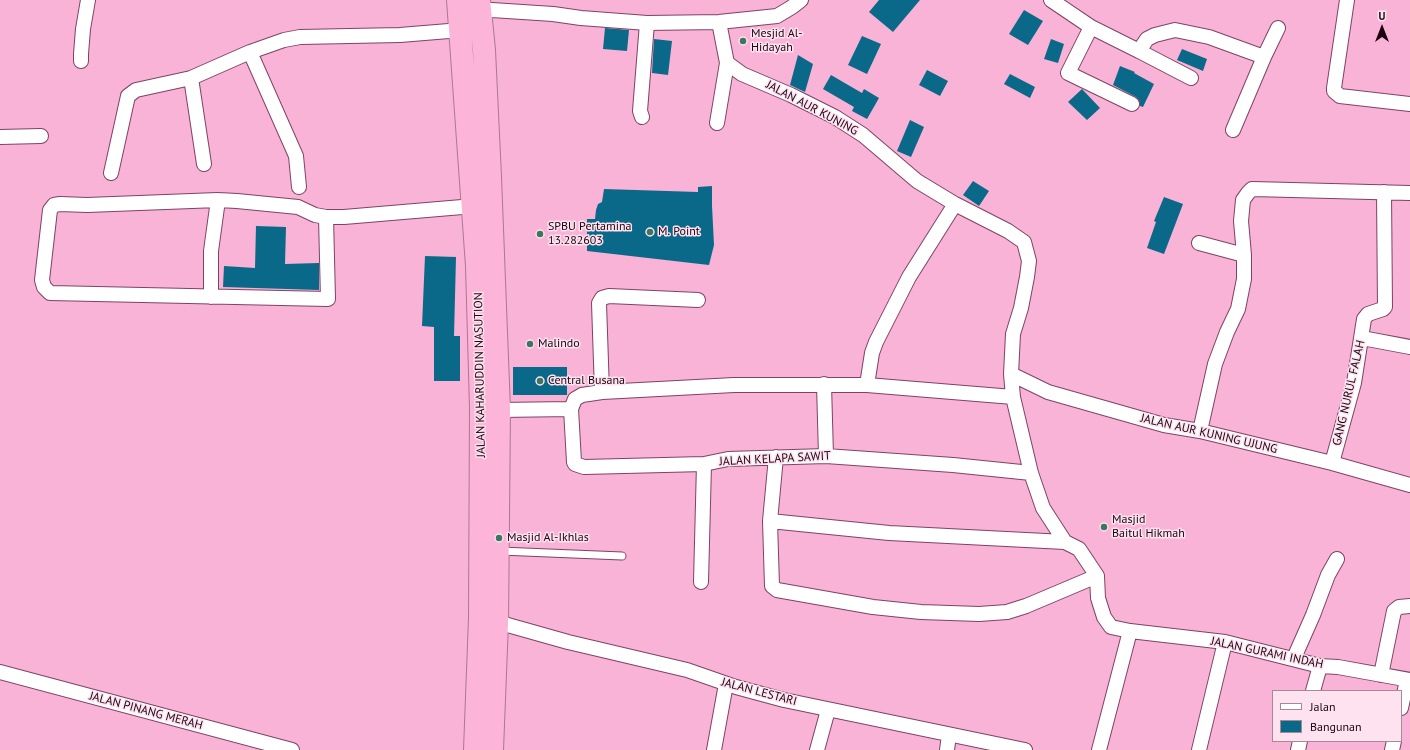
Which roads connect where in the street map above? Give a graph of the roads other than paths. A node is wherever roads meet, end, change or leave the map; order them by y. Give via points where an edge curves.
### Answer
1 (88, 0) edge
2 (458, 0) edge
3 (801, 0) edge
4 (1051, 0) edge
5 (1347, 0) edge
6 (480, 6) edge
7 (719, 22) junction
8 (647, 23) junction
9 (1091, 27) junction
10 (1278, 28) dead end
11 (461, 30) junction
12 (1139, 51) junction
13 (250, 52) junction
14 (1264, 57) junction
15 (81, 61) dead end
16 (727, 63) junction
17 (191, 78) junction
18 (1191, 78) dead end
19 (1132, 104) dead end
20 (1410, 104) edge
21 (642, 117) dead end
22 (718, 123) dead end
23 (1233, 130) dead end
24 (41, 136) dead end
25 (0, 137) edge
26 (204, 164) dead end
27 (111, 174) dead end
28 (299, 187) dead end
29 (1384, 192) junction
30 (1410, 193) edge
31 (218, 200) junction
32 (955, 204) junction
33 (474, 206) junction
34 (326, 217) junction
35 (1199, 243) dead end
36 (1244, 254) junction
37 (211, 297) junction
38 (698, 300) dead end
39 (486, 307) junction
40 (1362, 338) junction
41 (1410, 347) edge
42 (1011, 374) junction
43 (824, 384) junction
44 (867, 385) junction
45 (602, 392) junction
46 (1013, 397) junction
47 (498, 410) junction
48 (571, 410) junction
49 (1200, 431) junction
50 (826, 456) junction
51 (776, 457) junction
52 (1332, 463) junction
53 (704, 464) junction
54 (1030, 473) junction
55 (1410, 485) edge
56 (770, 521) junction
57 (1065, 542) junction
58 (498, 551) junction
59 (622, 556) dead end
60 (1337, 559) dead end
61 (1097, 576) junction
62 (701, 582) dead end
63 (1410, 606) edge
64 (497, 622) junction
65 (1130, 631) junction
66 (1225, 642) junction
67 (1294, 658) junction
68 (1320, 666) junction
69 (0, 672) edge
70 (1381, 675) junction
71 (1409, 680) edge
72 (726, 684) junction
73 (1313, 690) edge
74 (1402, 704) edge
75 (828, 710) junction
76 (949, 735) junction
77 (292, 750) edge
78 (475, 750) edge
79 (492, 750) edge
80 (714, 750) edge
81 (817, 750) edge
82 (947, 750) edge
83 (1025, 750) edge
84 (1099, 750) edge
85 (1199, 750) edge

1 - 15 street
2 - 11 highway, JALAN KAHARUDDIN NASUTION
3 - 7 street via 777,16
4 - 9 street
5 - 20 street via 1334,91 1340,96
6 - 8 street via 492,10
6 - 39 highway, JALAN KAHARUDDIN NASUTION via 490,177
7 - 8 street
7 - 16 street
8 - 21 street via 640,111
9 - 12 street
9 - 19 street via 1068,73
10 - 14 street
11 - 13 street via 400,35 300,37
11 - 33 highway, JALAN KAHARUDDIN NASUTION
12 - 14 street via 1151,37 1175,30 1209,37
12 - 18 street
13 - 17 street
13 - 28 street via 296,156
14 - 23 street
16 - 22 street
16 - 32 street, JALAN AUR KUNING via 742,74 791,95 863,135 916,181
17 - 26 street
17 - 27 street via 136,90 128,96
24 - 25 street
29 - 30 street
29 - 36 street via 1252,189 1244,198 1241,221
29 - 40 street, GANG NURUL FALAH via 1385,306 1366,316
31 - 34 street via 298,207
31 - 37 street via 211,252
31 - 37 street via 54,205 50,210 42,280 50,293
32 - 42 street, JALAN AUR KUNING via 1024,242 1029,261 1028,277 1013,334
32 - 44 street via 909,277 876,342
33 - 34 street
33 - 39 highway, JALAN KAHARUDDIN NASUTION
34 - 37 street via 328,299
35 - 36 street
36 - 49 street via 1244,279 1238,309 1215,364
38 - 45 street via 609,296 602,298 599,303
39 - 47 highway, JALAN KAHARUDDIN NASUTION
39 - 78 highway, JALAN KAHARUDDIN NASUTION via 481,424 480,618
40 - 41 street
40 - 52 street, GANG NURUL FALAH via 1354,383
42 - 46 street
42 - 49 street, JALAN AUR KUNING UJUNG via 1048,392 1164,425
43 - 44 street
43 - 45 street via 734,385
43 - 50 street
44 - 46 street
45 - 48 street via 578,396
46 - 54 street
47 - 48 street
47 - 58 highway, JALAN KAHARUDDIN NASUTION
48 - 53 street, JALAN KELAPA SAWIT via 574,462 578,466
49 - 52 street, JALAN AUR KUNING UJUNG
50 - 51 street, JALAN KELAPA SAWIT
50 - 54 street, JALAN KELAPA SAWIT
51 - 53 street, JALAN KELAPA SAWIT via 728,459
51 - 56 street
52 - 55 street, JALAN AUR KUNING UJUNG
53 - 62 street
54 - 57 street via 1043,508
56 - 57 street via 889,533
56 - 61 street via 771,580 774,588 874,607 979,614 1007,612
57 - 61 street via 1079,549
58 - 59 lane
58 - 64 highway, JALAN KAHARUDDIN NASUTION
60 - 67 street
61 - 65 street, JALAN GURAMI INDAH via 1098,598 1104,617 1111,627
63 - 70 street via 1399,607 1394,611
64 - 72 street, JALAN LESTARI via 568,642 687,670
64 - 79 highway, JALAN KAHARUDDIN NASUTION
65 - 66 street, JALAN GURAMI INDAH
65 - 84 street
66 - 67 street, JALAN GURAMI INDAH
66 - 85 street
67 - 68 street, JALAN GURAMI INDAH
68 - 70 street, JALAN GURAMI INDAH
68 - 73 street
69 - 77 street, JALAN PINANG MERAH
70 - 71 street, JALAN GURAMI INDAH
71 - 74 street
72 - 75 street, JALAN LESTARI
72 - 80 street
75 - 76 street, JALAN LESTARI
75 - 81 street
76 - 82 street
76 - 83 street, JALAN LESTARI

